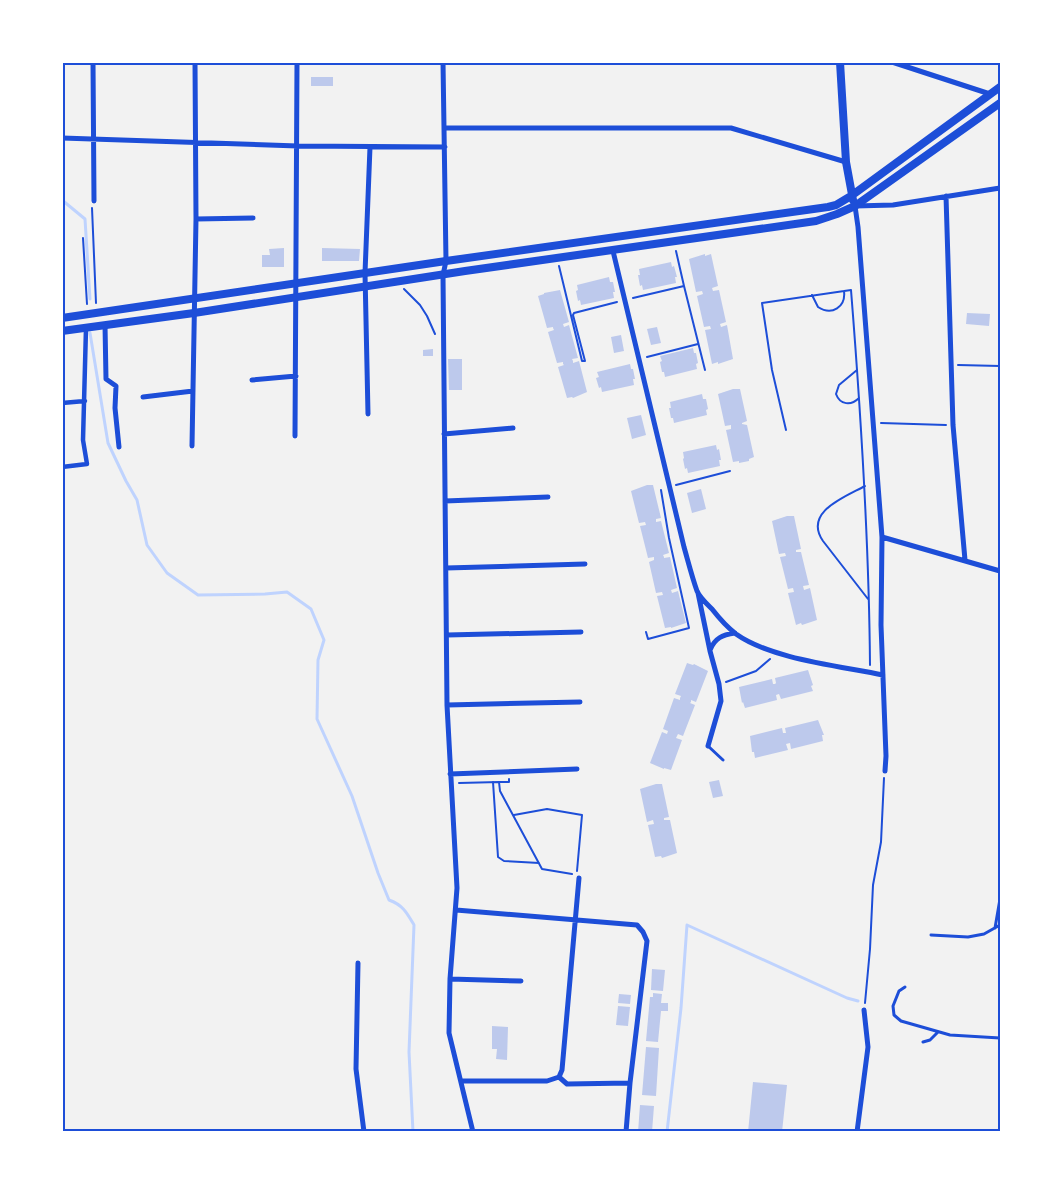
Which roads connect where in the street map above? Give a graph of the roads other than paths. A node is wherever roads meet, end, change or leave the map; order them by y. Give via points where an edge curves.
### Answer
1 (93, 62) edge
2 (195, 62) edge
3 (297, 62) edge
4 (443, 62) edge
5 (840, 62) edge
6 (892, 62) edge
7 (1000, 87) edge
8 (991, 94) junction
9 (1000, 103) edge
10 (444, 128) junction
11 (62, 138) edge
12 (94, 138) junction
13 (196, 143) junction
14 (298, 146) junction
15 (370, 147) junction
16 (444, 147) junction
17 (846, 162) junction
18 (1000, 188) edge
19 (851, 196) junction
20 (946, 196) junction
21 (94, 201) road end
22 (855, 206) junction
23 (253, 218) dead end
24 (196, 219) junction
25 (613, 251) junction
26 (446, 261) junction
27 (365, 272) junction
28 (443, 275) junction
29 (296, 283) junction
30 (366, 287) junction
31 (296, 297) junction
32 (194, 298) junction
33 (194, 313) junction
34 (62, 318) edge
35 (104, 325) junction
36 (86, 328) junction
37 (62, 331) edge
38 (296, 376) junction
39 (252, 380) dead end
40 (193, 391) junction
41 (144, 397) dead end
42 (85, 401) junction
43 (62, 403) edge
44 (368, 414) dead end
45 (513, 428) dead end
46 (444, 434) junction
47 (295, 436) dead end
48 (192, 446) dead end
49 (119, 447) dead end
50 (62, 467) edge
51 (548, 497) dead end
52 (445, 501) junction
53 (882, 537) junction
54 (965, 560) junction
55 (585, 564) dead end
56 (446, 568) junction
57 (1000, 571) edge
58 (698, 593) junction
59 (581, 632) dead end
60 (734, 633) junction
61 (447, 635) junction
62 (710, 651) junction
63 (883, 675) junction
64 (580, 702) dead end
65 (447, 705) junction
66 (708, 746) joint
67 (723, 760) dead end
68 (577, 769) dead end
69 (885, 770) road end
70 (450, 774) junction
71 (578, 878) road end
72 (1000, 899) edge
73 (456, 910) junction
74 (574, 921) junction
75 (1000, 925) edge
76 (995, 928) junction
77 (931, 935) dead end
78 (358, 963) dead end
79 (450, 979) junction
80 (521, 982) dead end
81 (905, 988) dead end
82 (864, 1010) road end
83 (939, 1032) junction
84 (1000, 1038) edge
85 (923, 1042) dead end
86 (559, 1077) junction
87 (461, 1081) junction
88 (630, 1083) junction
89 (364, 1132) edge
90 (473, 1132) edge
91 (626, 1132) edge
92 (857, 1132) edge

1 - 12 street
2 - 13 street
3 - 14 street
4 - 10 street
5 - 17 street
6 - 8 street
7 - 8 street
8 - 19 street
9 - 22 street
10 - 16 street
10 - 17 street via 731,128
11 - 12 street
12 - 13 street
12 - 21 street
13 - 14 street
13 - 24 street
14 - 15 street
14 - 29 street
15 - 16 street
15 - 27 street
16 - 26 street
17 - 19 street
18 - 20 street
19 - 22 street
19 - 26 street via 828,207
20 - 22 street via 893,205
20 - 54 street via 954,425
22 - 25 street via 816,221
22 - 53 street
23 - 24 street
24 - 32 street
25 - 28 street
25 - 58 street
26 - 27 street
26 - 28 street
27 - 29 street
27 - 30 street
28 - 30 street
28 - 46 street
29 - 31 street
29 - 32 street
30 - 31 street
30 - 44 street
31 - 33 street
31 - 38 street
32 - 33 street
32 - 34 street
33 - 35 street
33 - 40 street
35 - 36 street
35 - 49 street via 106,379 116,386
36 - 37 street
36 - 42 street
38 - 39 street
38 - 47 street
40 - 41 street
40 - 48 street
42 - 43 street
42 - 50 street via 83,440 87,464
45 - 46 street
46 - 52 street
51 - 52 street
52 - 56 street
53 - 54 street
53 - 63 street
54 - 57 street
55 - 56 street
56 - 61 street
58 - 60 street
58 - 62 street
59 - 61 street
60 - 62 street via 720,636
60 - 63 street via 778,652
61 - 65 street
62 - 66 street via 721,701
63 - 69 street
64 - 65 street
65 - 70 street
66 - 67 lane
68 - 70 street
70 - 73 street
71 - 74 street
72 - 76 lane
73 - 74 street
73 - 79 street
74 - 86 street
74 - 88 street via 637,925 644,932 647,941
75 - 76 lane
76 - 77 lane via 968,937
78 - 89 street via 356,1069
79 - 80 street
79 - 87 street via 449,1033
81 - 83 lane via 899,991 893,1006 894,1015 901,1021
82 - 92 street via 868,1047
83 - 84 lane
83 - 85 lane
86 - 87 street via 547,1081
86 - 88 street via 568,1084
87 - 90 street
88 - 91 street

